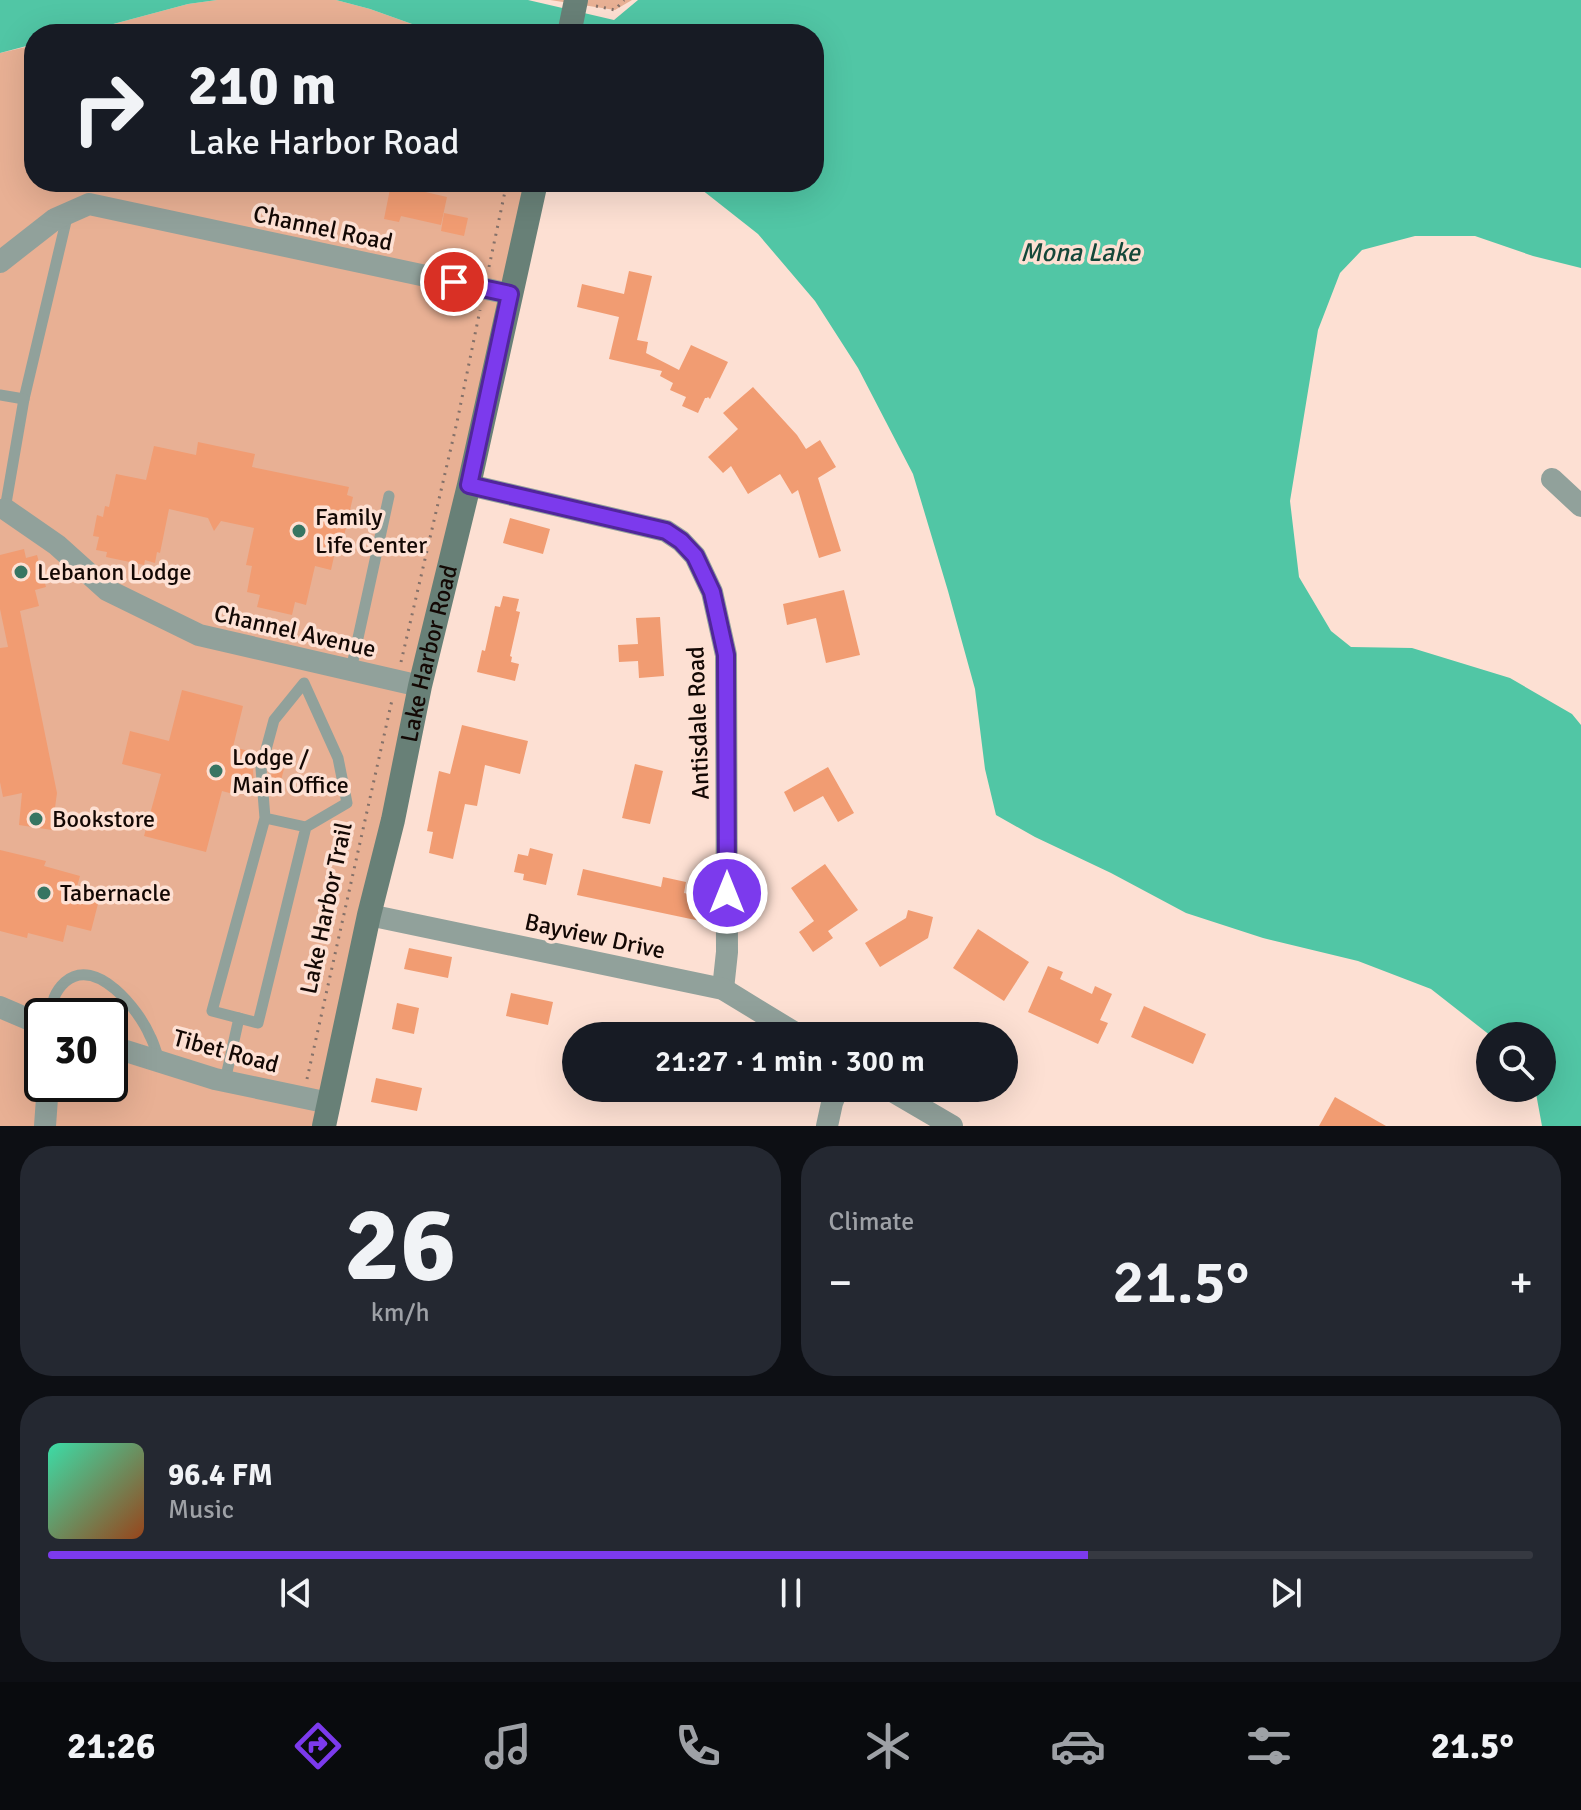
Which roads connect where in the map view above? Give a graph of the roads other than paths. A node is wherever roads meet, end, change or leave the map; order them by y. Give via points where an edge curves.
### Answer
1 (576, 0) edge
2 (571, 24) edge
3 (534, 192) edge
4 (68, 213) junction
5 (0, 262) edge
6 (510, 294) junction
7 (0, 395) edge
8 (24, 399) junction
9 (1552, 479) dead end
10 (469, 485) junction
11 (389, 496) dead end
12 (1581, 506) edge
13 (5, 509) joint
14 (310, 660) junction
15 (351, 670) junction
16 (304, 683) junction
17 (408, 683) junction
18 (265, 818) junction
19 (306, 827) junction
20 (369, 915) junction
21 (723, 989) junction
22 (53, 998) edge
23 (124, 998) edge
24 (128, 1002) edge
25 (0, 1007) edge
26 (24, 1017) edge
27 (239, 1018) junction
28 (777, 1022) edge
29 (128, 1051) edge
30 (159, 1060) junction
31 (225, 1081) junction
32 (47, 1102) edge
33 (832, 1102) edge
34 (911, 1102) edge
35 (326, 1115) edge
36 (45, 1126) edge
37 (827, 1126) edge
38 (952, 1126) edge

1 - 2 street
3 - 6 street, Lake Harbor Road
4 - 5 street, Channel Road
4 - 6 street, Channel Road via 89,204
4 - 8 lane
6 - 10 street, Lake Harbor Road
7 - 8 lane
8 - 13 lane
9 - 12 street
10 - 17 street, Lake Harbor Road
10 - 21 street, Antisdale Road via 666,531 695,556 712,592 726,655
11 - 15 lane
13 - 14 street, Channel Avenue via 57,545 107,590 133,603 199,635
14 - 15 street, Channel Avenue
14 - 16 lane
15 - 17 street, Channel Avenue
16 - 18 lane via 274,720 261,768
16 - 19 lane via 338,758 347,803
17 - 20 street, Lake Harbor Road via 393,820
18 - 19 lane
18 - 27 lane via 212,1011
19 - 27 lane via 258,1023
20 - 21 street, Bayview Drive
20 - 35 street, Lake Harbor Road
21 - 28 street, Bayview Drive
22 - 23 lane via 71,977 96,976
24 - 30 lane
25 - 26 street
27 - 31 lane
29 - 30 street, Tibet Road
30 - 31 street, Tibet Road
31 - 35 street, Tibet Road via 303,1098
32 - 36 street
33 - 37 street
34 - 38 street

